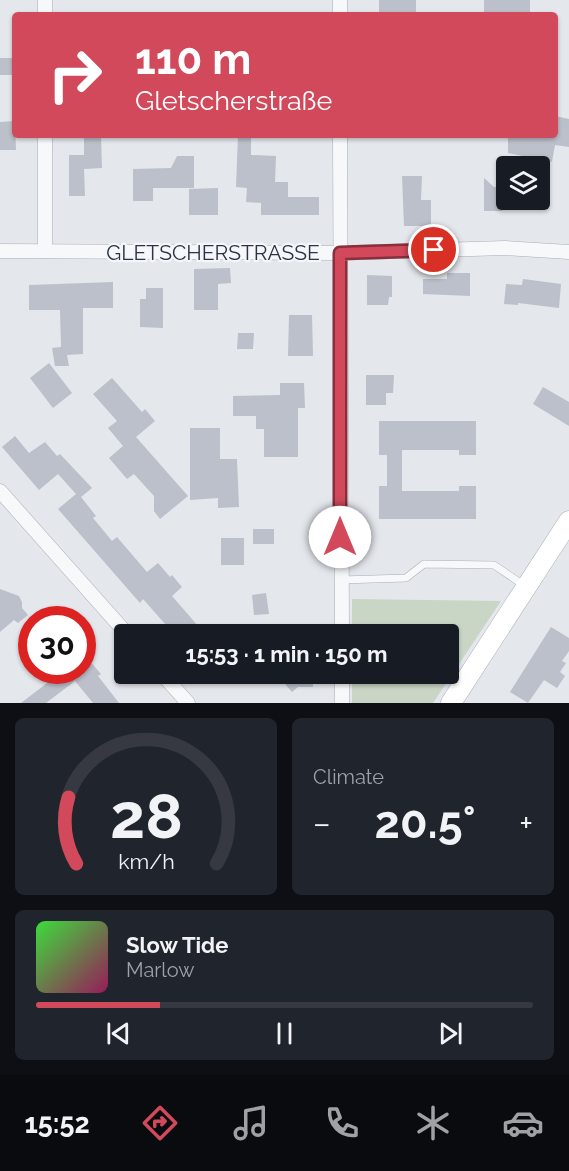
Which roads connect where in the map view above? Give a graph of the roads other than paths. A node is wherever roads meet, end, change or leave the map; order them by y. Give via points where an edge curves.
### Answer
1 (45, 138) edge
2 (340, 138) edge
3 (0, 251) edge
4 (45, 251) junction
5 (569, 252) edge
6 (340, 253) junction
7 (0, 491) edge
8 (569, 521) edge
9 (341, 580) junction
10 (526, 587) junction
11 (119, 624) edge
12 (342, 624) edge
13 (171, 684) edge
14 (342, 684) edge
15 (188, 703) edge
16 (342, 703) edge
17 (451, 703) edge

1 - 4 street
2 - 6 street
3 - 4 street, GLETSCHERSTRASSE
4 - 6 street, GLETSCHERSTRASSE
5 - 6 street, GLETSCHERSTRASSE via 505,248
6 - 9 street
7 - 11 street
8 - 10 street
9 - 10 lane via 406,578 424,564 494,565
9 - 12 street
10 - 17 street
13 - 15 street
14 - 16 street

